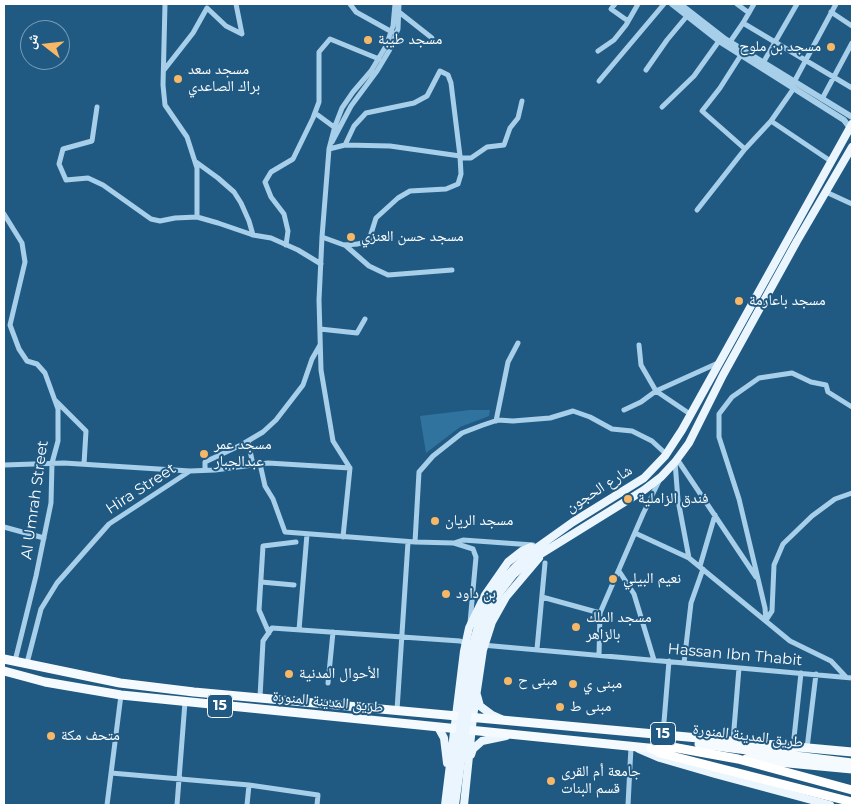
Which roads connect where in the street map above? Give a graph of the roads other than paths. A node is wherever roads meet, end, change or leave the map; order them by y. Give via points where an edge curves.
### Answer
1 (165, 4) edge
2 (236, 4) edge
3 (350, 4) edge
4 (395, 4) edge
5 (399, 4) edge
6 (615, 4) edge
7 (638, 4) edge
8 (664, 4) edge
9 (672, 4) edge
10 (737, 4) edge
11 (754, 4) edge
12 (797, 4) edge
13 (836, 4) edge
14 (683, 5) edge
15 (399, 12) junction
16 (831, 12) junction
17 (749, 13) junction
18 (687, 16) junction
19 (628, 21) junction
20 (744, 23) junction
21 (852, 26) edge
22 (392, 32) junction
23 (432, 38) dead end
24 (718, 41) junction
25 (775, 41) junction
26 (730, 42) junction
27 (852, 43) edge
28 (598, 50) dead end
29 (741, 55) junction
30 (379, 59) junction
31 (807, 60) junction
32 (763, 63) junction
33 (164, 70) junction
34 (646, 70) dead end
35 (834, 76) junction
36 (599, 81) dead end
37 (793, 86) junction
38 (852, 88) edge
39 (822, 99) junction
40 (522, 100) dead end
41 (97, 107) dead end
42 (662, 107) dead end
43 (315, 113) junction
44 (852, 117) edge
45 (771, 120) junction
46 (851, 126) edge
47 (334, 127) junction
48 (345, 145) junction
49 (329, 146) junction
50 (852, 147) edge
51 (745, 150) junction
52 (460, 157) junction
53 (195, 162) junction
54 (832, 162) junction
55 (826, 192) junction
56 (852, 204) edge
57 (697, 210) dead end
58 (4, 214) edge
59 (197, 218) junction
60 (253, 235) junction
61 (322, 237) junction
62 (286, 245) junction
63 (344, 245) junction
64 (320, 264) junction
65 (452, 270) dead end
66 (365, 319) dead end
67 (320, 329) junction
68 (518, 343) dead end
69 (321, 345) junction
70 (639, 345) dead end
71 (719, 363) junction
72 (656, 392) junction
73 (54, 399) junction
74 (852, 407) edge
75 (624, 410) dead end
76 (690, 414) junction
77 (496, 421) junction
78 (248, 441) junction
79 (666, 454) junction
80 (676, 460) junction
81 (52, 463) junction
82 (84, 464) junction
83 (260, 464) junction
84 (4, 465) edge
85 (253, 465) junction
86 (350, 468) junction
87 (205, 470) junction
88 (190, 471) junction
89 (661, 477) junction
90 (852, 493) edge
91 (715, 515) junction
92 (4, 527) edge
93 (307, 534) junction
94 (635, 534) junction
95 (553, 536) junction
96 (343, 537) junction
97 (44, 538) junction
98 (296, 542) dead end
99 (408, 542) junction
100 (414, 542) junction
101 (454, 543) junction
102 (535, 545) junction
103 (544, 552) junction
104 (529, 557) junction
105 (690, 558) junction
106 (545, 563) dead end
107 (702, 568) junction
108 (619, 571) junction
109 (261, 582) junction
110 (759, 582) junction
111 (294, 585) dead end
112 (542, 597) junction
113 (600, 613) junction
114 (766, 621) junction
115 (469, 628) junction
116 (299, 630) junction
117 (268, 632) junction
118 (333, 632) junction
119 (403, 637) junction
120 (466, 643) junction
121 (485, 645) junction
122 (537, 649) junction
123 (599, 655) junction
124 (4, 659) edge
125 (654, 660) junction
126 (15, 661) junction
127 (669, 661) junction
128 (684, 662) junction
129 (27, 663) junction
130 (739, 668) junction
131 (4, 671) edge
132 (801, 673) junction
133 (816, 674) junction
134 (849, 677) edge
135 (328, 684) dead end
136 (477, 693) junction
137 (121, 696) junction
138 (260, 698) junction
139 (185, 702) junction
140 (397, 710) junction
141 (456, 715) junction
142 (473, 717) junction
143 (506, 721) junction
144 (438, 727) junction
145 (455, 729) junction
146 (472, 730) junction
147 (641, 732) junction
148 (516, 734) junction
149 (663, 734) junction
150 (733, 741) junction
151 (634, 747) junction
152 (793, 747) junction
153 (651, 748) junction
154 (807, 748) junction
155 (852, 752) edge
156 (852, 763) edge
157 (467, 769) junction
158 (852, 769) edge
159 (111, 773) junction
160 (449, 775) junction
161 (179, 779) junction
162 (249, 785) junction
163 (852, 790) edge
164 (852, 802) edge
165 (107, 805) edge
166 (177, 805) edge
167 (247, 805) edge
168 (317, 805) edge
169 (445, 805) edge
170 (450, 805) edge
171 (455, 805) edge
172 (464, 805) edge
173 (628, 805) edge
174 (830, 805) edge

1 - 33 street
2 - 33 street via 242,34 226,26 206,8 193,33
3 - 22 street via 356,12
4 - 22 street
5 - 15 street
6 - 19 street via 611,9
7 - 19 street
8 - 36 street
9 - 18 street
10 - 17 street
11 - 17 street
12 - 25 street
13 - 16 street
14 - 26 street
15 - 23 street
15 - 49 street via 398,29 389,51 351,106
16 - 21 street
16 - 31 street
17 - 20 street
18 - 24 street
18 - 34 street
19 - 28 street via 614,40
20 - 25 street
20 - 26 street
22 - 30 street
24 - 29 street
24 - 42 street via 694,76
25 - 31 street
25 - 32 street
26 - 32 street
27 - 35 street
29 - 37 street
29 - 51 street via 702,111
30 - 43 street via 330,39 319,52 319,102
30 - 47 street via 348,100
31 - 35 street
31 - 37 street
32 - 37 street
33 - 53 street via 165,105 187,137
35 - 38 street
35 - 39 street
37 - 39 street
37 - 45 street
37 - 46 street
39 - 44 street
40 - 52 street via 518,118 504,145 487,147 471,158
41 - 59 street via 92,141 63,149 59,164 66,180 88,178 152,219
43 - 47 street
43 - 62 street via 293,159 270,172 265,182 284,214 288,231
45 - 51 street
45 - 54 street
46 - 54 main road, شارع الحجون
47 - 49 street
48 - 49 street
48 - 52 street via 390,146
48 - 52 street via 354,126 366,113 414,104 427,96 440,71 448,75 451,83
49 - 61 street
50 - 55 main road, شارع الحجون
51 - 57 street
52 - 63 street via 458,184 410,191 381,212 369,240
53 - 59 street
53 - 60 street via 234,192
54 - 71 main road, شارع الحجون
55 - 56 street
55 - 80 main road, شارع الحجون via 723,375 689,443
58 - 73 street, Al Umrah Street via 22,243 24,262 10,325 27,360 37,364 45,373
59 - 60 street
60 - 62 street
61 - 63 street
61 - 64 street
62 - 64 street
63 - 65 street via 369,266 388,275
64 - 67 street
66 - 67 street via 357,333
67 - 69 street
68 - 77 street via 508,362
69 - 78 street via 290,403 263,432
69 - 86 street via 333,441
70 - 72 street via 641,365
71 - 72 street
71 - 76 main road, شارع الحجون
72 - 75 street
72 - 76 street
73 - 81 street, Al Umrah Street via 58,409 58,441
73 - 82 street via 86,432
74 - 110 street via 828,392 826,385 792,373 759,378 732,398 719,414 719,437 739,499
76 - 79 main road, شارع الحجون
77 - 79 street via 550,418 573,411 612,429 632,431 652,441
77 - 100 street via 462,433 419,472
78 - 85 street
78 - 87 street via 205,462
79 - 95 main road, شارع الحجون via 644,478
80 - 89 main road, شارع الحجون
80 - 91 street
80 - 105 street via 679,508
81 - 82 street
81 - 84 street
81 - 97 street, Al Umrah Street via 51,503
82 - 88 street
83 - 85 street, Hira Street
83 - 86 street, Hira Street
83 - 93 street via 265,486 285,532
85 - 87 street, Hira Street
86 - 96 street
87 - 88 street, Hira Street
88 - 129 street, Hira Street via 109,524 57,583 41,609
89 - 94 street
89 - 103 main road, شارع الحجون
90 - 114 street via 834,499 783,544 774,565 772,611
91 - 107 street
91 - 110 street
92 - 97 street
93 - 96 street
93 - 116 street
94 - 105 street
94 - 108 street
95 - 102 main road
95 - 104 main road, شارع الحجون
96 - 99 street
97 - 126 street, Al Umrah Street
98 - 109 street via 263,546
99 - 100 street
99 - 119 street
100 - 101 street
101 - 102 street via 463,540
101 - 115 street via 473,549 476,557
102 - 115 main road via 508,562 485,595
103 - 104 main road, شارع الحجون
103 - 121 main road via 506,596 492,622
104 - 170 main road, شارع الحجون, bridge via 500,582 480,615 470,655
104 - 171 main road, شارع الحجون, bridge via 500,592 486,620 475,660
105 - 107 street
106 - 112 street
107 - 114 street
107 - 128 street via 691,603
108 - 113 street
108 - 125 street via 634,594
109 - 111 street
109 - 117 street via 259,610
110 - 114 street
112 - 113 street
112 - 122 street
113 - 123 street
114 - 134 street via 790,641 832,661
115 - 120 main road
116 - 117 street, Hassan Ibn Thabit via 272,628
116 - 118 street, Hassan Ibn Thabit
117 - 138 street via 263,641
118 - 119 street, Hassan Ibn Thabit
118 - 135 street
119 - 120 street, Hassan Ibn Thabit
119 - 140 street
120 - 121 street, Hassan Ibn Thabit
120 - 141 main road
121 - 122 street, Hassan Ibn Thabit
121 - 136 main road
122 - 123 street, Hassan Ibn Thabit
123 - 125 street, Hassan Ibn Thabit
124 - 126 highway, طريق المدينة المنورة / 15
125 - 127 street, Hassan Ibn Thabit
126 - 129 highway, طريق المدينة المنورة / 15
127 - 128 street, Hassan Ibn Thabit
127 - 149 street
128 - 130 street, Hassan Ibn Thabit
129 - 138 highway, طريق المدينة المنورة / 15 via 120,683
130 - 132 street, Hassan Ibn Thabit
130 - 150 street
131 - 137 highway, طريق المدينة المنورة / 15
132 - 133 street, Hassan Ibn Thabit
132 - 152 street
133 - 134 street, Hassan Ibn Thabit
133 - 154 street
136 - 142 main road
136 - 143 main road via 480,706
137 - 139 highway, طريق المدينة المنورة / 15
137 - 159 street
138 - 140 highway, طريق المدينة المنورة / 15
139 - 144 highway, طريق المدينة المنورة / 15
139 - 161 street
140 - 141 highway, طريق المدينة المنورة / 15
141 - 142 highway, طريق المدينة المنورة / 15
141 - 145 main road
142 - 143 highway, طريق المدينة المنورة / 15
142 - 146 main road
143 - 147 highway, طريق المدينة المنورة / 15
144 - 145 highway, طريق المدينة المنورة / 15
144 - 160 main road via 444,738
145 - 146 highway, طريق المدينة المنورة / 15
145 - 160 main road
146 - 148 highway, طريق المدينة المنورة / 15
146 - 157 main road
147 - 149 highway, طريق المدينة المنورة / 15
147 - 156 highway, طريق المدينة المنورة / 15 via 656,739
148 - 151 highway, طريق المدينة المنورة / 15
148 - 157 main road via 482,740 473,749
149 - 150 highway, طريق المدينة المنورة / 15
150 - 152 highway, طريق المدينة المنورة / 15
151 - 153 highway, طريق المدينة المنورة / 15
151 - 173 street
151 - 174 main road via 660,758
152 - 154 highway, طريق المدينة المنورة / 15
153 - 158 highway, طريق المدينة المنورة
153 - 163 highway via 661,745 738,759
153 - 164 highway
154 - 155 highway, طريق المدينة المنورة / 15
157 - 172 main road
159 - 161 street
159 - 165 street
160 - 169 main road
161 - 162 street
161 - 166 street
162 - 167 street
162 - 168 street via 318,795

